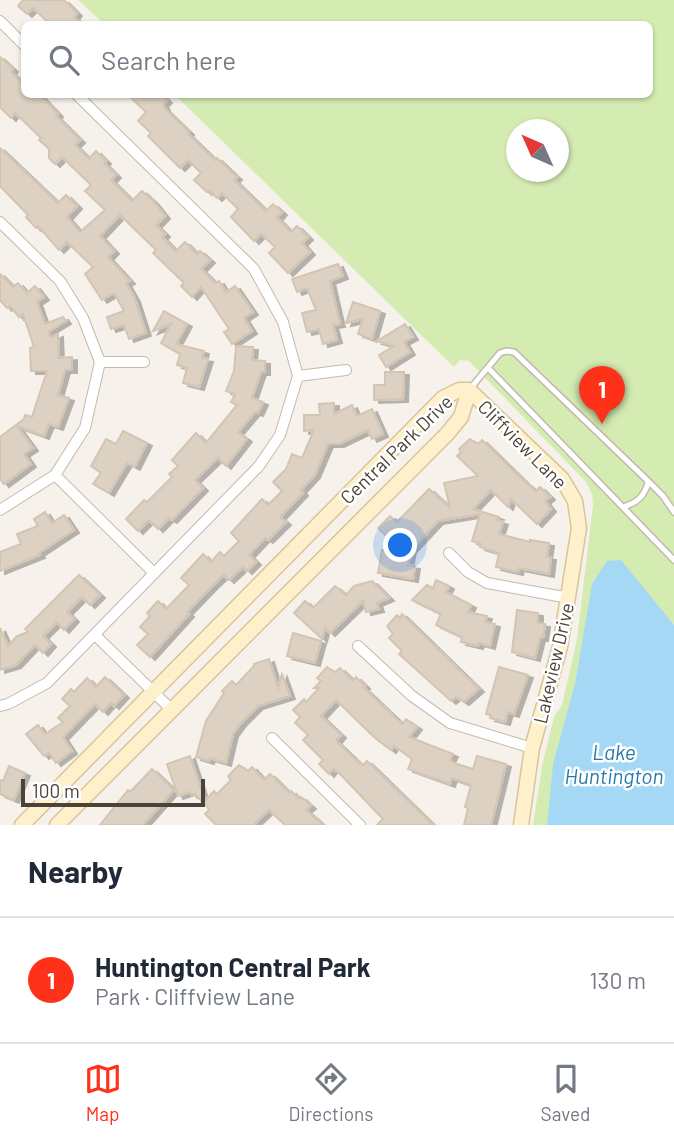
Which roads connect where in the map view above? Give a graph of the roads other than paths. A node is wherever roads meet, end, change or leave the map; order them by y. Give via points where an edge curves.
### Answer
1 (0, 21) edge
2 (21, 42) edge
3 (80, 98) edge
4 (0, 222) edge
5 (100, 362) junction
6 (144, 362) dead end
7 (489, 369) junction
8 (346, 370) dead end
9 (298, 376) junction
10 (469, 390) junction
11 (492, 411) junction
12 (461, 417) junction
13 (55, 475) junction
14 (648, 481) junction
15 (575, 501) joint
16 (623, 507) junction
17 (0, 510) edge
18 (674, 512) edge
19 (449, 553) dead end
20 (674, 559) edge
21 (154, 573) junction
22 (569, 598) junction
23 (95, 635) junction
24 (358, 646) dead end
25 (153, 690) junction
26 (0, 706) edge
27 (173, 711) junction
28 (272, 738) dead end
29 (532, 748) junction
30 (22, 825) edge
31 (57, 825) edge
32 (360, 825) edge
33 (521, 825) edge

1 - 2 street
3 - 9 street via 254,269 283,322
4 - 5 street via 60,281 83,318
5 - 6 street
5 - 13 street via 85,428
7 - 10 lane
7 - 14 lane via 500,353 514,352
7 - 16 lane
8 - 9 street
9 - 21 street via 280,435 259,466
10 - 11 street, Cliffview Lane
10 - 12 street, Central Park Drive
10 - 25 street, Central Park Drive via 443,398
11 - 12 street
11 - 15 street, Cliffview Lane via 562,479
12 - 27 street, Central Park Drive
13 - 17 street
13 - 21 street
14 - 16 lane via 644,494
14 - 18 lane
15 - 22 street, Lakeview Drive via 579,528
16 - 20 lane
19 - 22 street via 487,583
21 - 23 street
22 - 29 street, Lakeview Drive
23 - 25 street
23 - 26 street via 47,683
24 - 29 street via 412,696 450,723
25 - 27 street
25 - 30 street, Central Park Drive
27 - 31 street, Central Park Drive
28 - 32 street
29 - 33 street, Lakeview Drive

